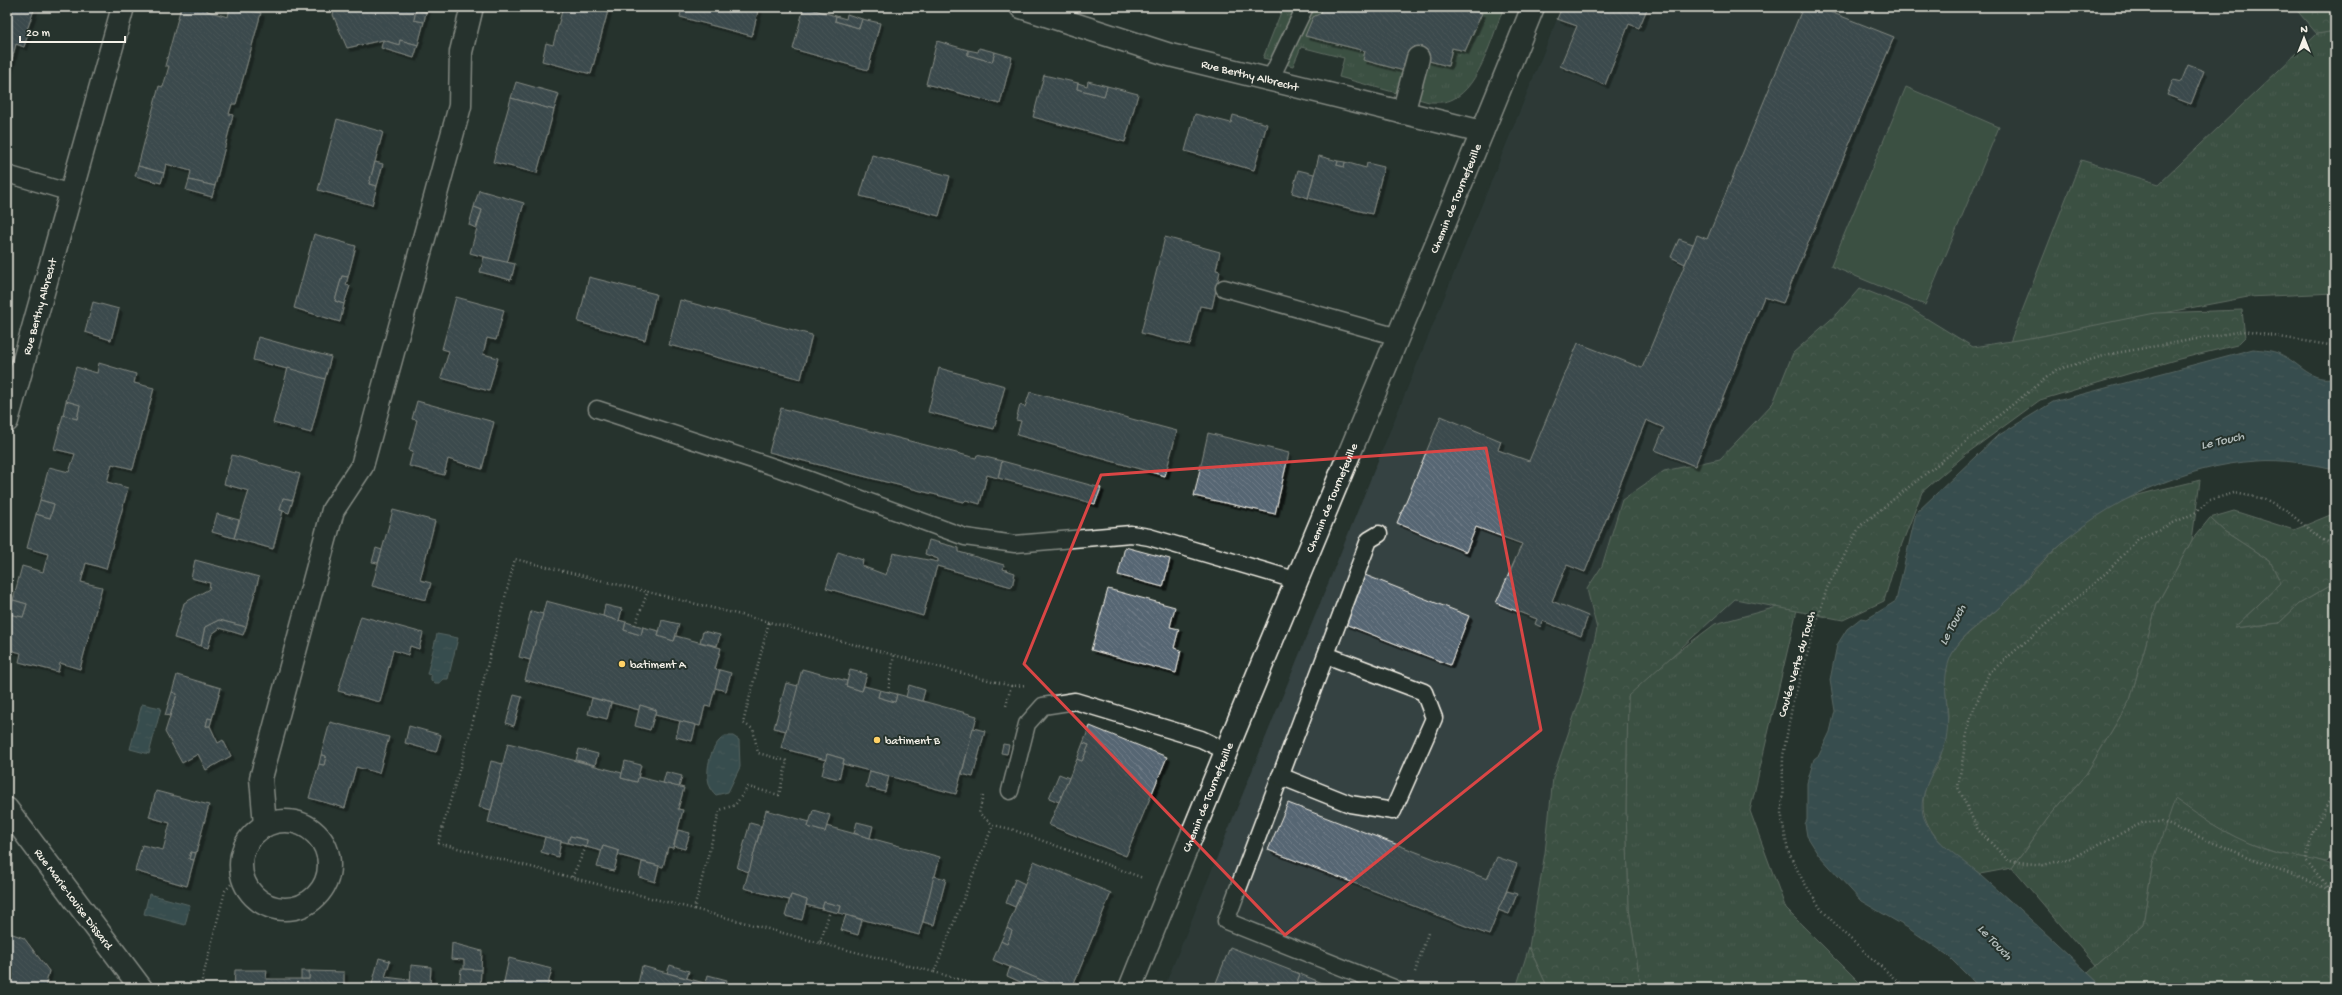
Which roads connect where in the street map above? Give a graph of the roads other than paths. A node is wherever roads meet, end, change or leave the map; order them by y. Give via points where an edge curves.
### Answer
1 (123, 7) edge
2 (472, 7) edge
3 (1021, 7) edge
4 (1305, 7) edge
5 (1533, 7) edge
6 (1418, 58) dead end
7 (1270, 80) junction
8 (1403, 113) junction
9 (1482, 132) junction
10 (7, 174) edge
11 (71, 193) junction
12 (1224, 288) dead end
13 (1398, 337) junction
14 (597, 409) dead end
15 (7, 421) edge
16 (1379, 534) dead end
17 (1295, 580) junction
18 (1326, 655) junction
19 (1226, 751) junction
20 (1280, 776) junction
21 (1010, 791) dead end
22 (7, 809) edge
23 (265, 824) junction
24 (141, 988) edge
25 (1130, 988) edge
26 (1394, 988) edge

1 - 11 street, Rue Berthy Albrecht
2 - 23 street via 461,52 460,106 362,466 333,510 261,778
3 - 7 street, Rue Berthy Albrecht via 1170,55
4 - 7 lane
5 - 9 street, Chemin de Tournefeuille
6 - 8 street
7 - 8 street, Rue Berthy Albrecht
8 - 9 street, Rue Berthy Albrecht
9 - 13 street, Chemin de Tournefeuille
10 - 11 lane
11 - 15 street, Rue Berthy Albrecht
12 - 13 lane
13 - 17 street, Chemin de Tournefeuille
14 - 17 lane via 780,469 965,537 1015,544 1130,534 1149,537
16 - 18 lane via 1369,540
17 - 19 street, Chemin de Tournefeuille
18 - 20 lane
18 - 20 lane via 1424,692 1434,718 1393,811 1350,804
19 - 21 lane via 1201,739 1075,701 1043,706 1027,724
19 - 25 street, Chemin de Tournefeuille
20 - 26 lane via 1226,921
22 - 24 street, Rue Marie-Louise Dissard
23 - 23 street via 249,838 240,859 240,874 250,893 269,908 296,909 317,898 331,870 328,848 318,833 289,820

